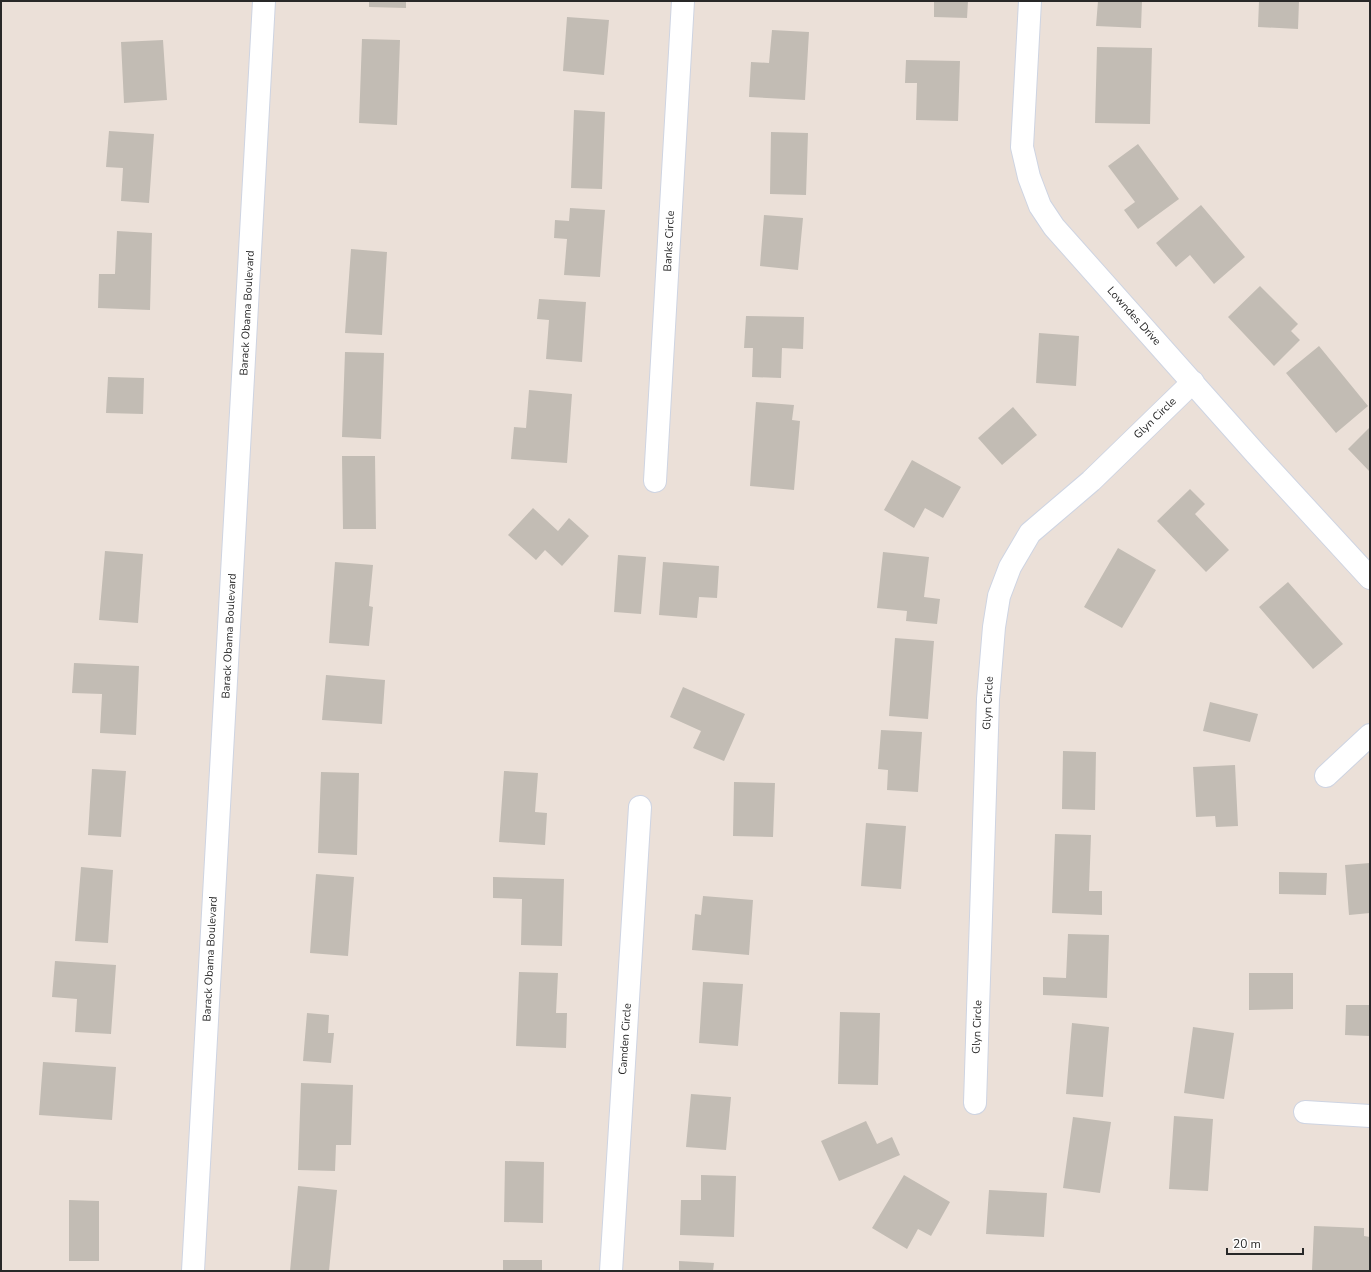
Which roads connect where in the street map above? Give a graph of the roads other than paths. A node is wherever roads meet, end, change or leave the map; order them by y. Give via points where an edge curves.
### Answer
1 (264, 1) edge
2 (683, 1) edge
3 (1030, 1) edge
4 (1193, 382) junction
5 (656, 481) dead end
6 (1370, 578) edge
7 (1370, 735) edge
8 (1326, 776) dead end
9 (640, 807) dead end
10 (975, 1103) dead end
11 (1305, 1112) dead end
12 (1370, 1116) edge
13 (193, 1271) edge
14 (611, 1271) edge

1 - 13 street, Barack Obama Boulevard
2 - 5 street, Banks Circle
3 - 4 street, Lowndes Drive via 1022,146 1029,177 1040,206 1054,227
4 - 6 street, Lowndes Drive
4 - 10 street, Glyn Circle via 1091,481 1030,533 1010,567 999,596 988,699
7 - 8 street
9 - 14 street, Camden Circle
11 - 12 street

